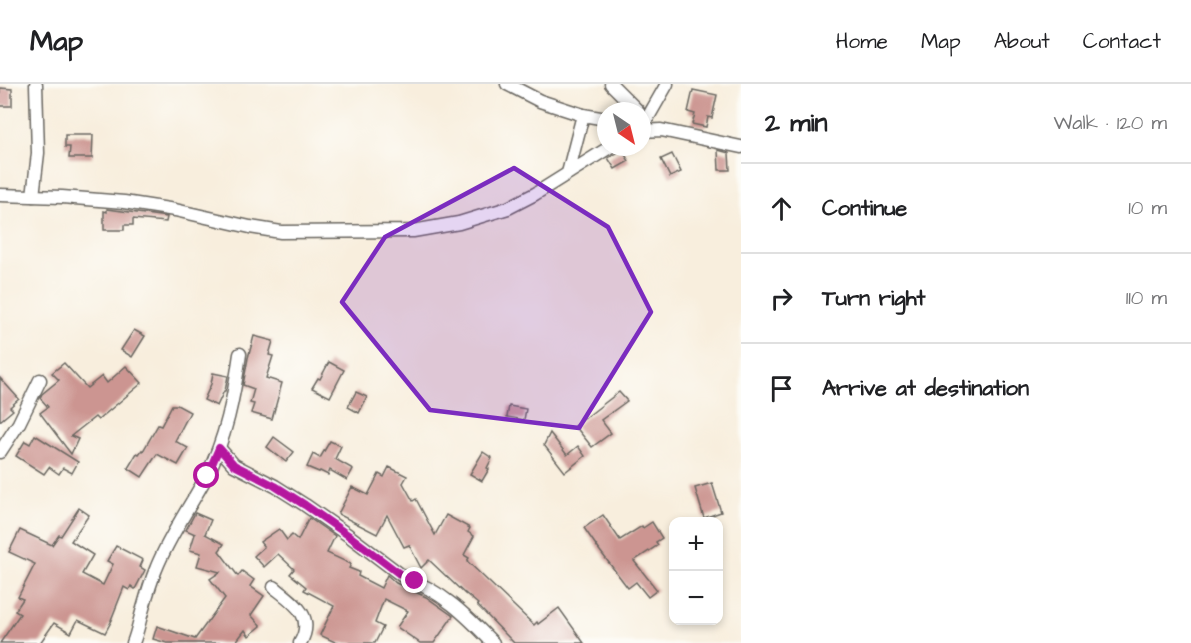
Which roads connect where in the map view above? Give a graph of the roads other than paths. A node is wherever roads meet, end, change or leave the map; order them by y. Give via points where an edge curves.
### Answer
1 (36, 84) edge
2 (507, 84) edge
3 (611, 84) edge
4 (667, 84) edge
5 (626, 102) edge
6 (651, 109) edge
7 (583, 114) junction
8 (597, 117) edge
9 (651, 126) edge
10 (741, 147) edge
11 (597, 155) edge
12 (568, 173) junction
13 (0, 195) edge
14 (33, 196) junction
15 (240, 354) dead end
16 (40, 380) dead end
17 (219, 448) junction
18 (0, 453) edge
19 (274, 587) dead end
20 (133, 643) edge
21 (300, 643) edge
22 (493, 643) edge

1 - 14 street via 38,153
2 - 7 street via 540,101
3 - 5 street
4 - 6 street
7 - 8 street
7 - 12 street
9 - 10 street
11 - 12 street
12 - 14 street via 508,208 459,223 412,231 280,232 124,202
13 - 14 street
15 - 17 street
16 - 18 street
17 - 20 street via 156,569
17 - 22 street via 234,465 275,486 405,578 459,609
19 - 21 street via 302,611 305,623

